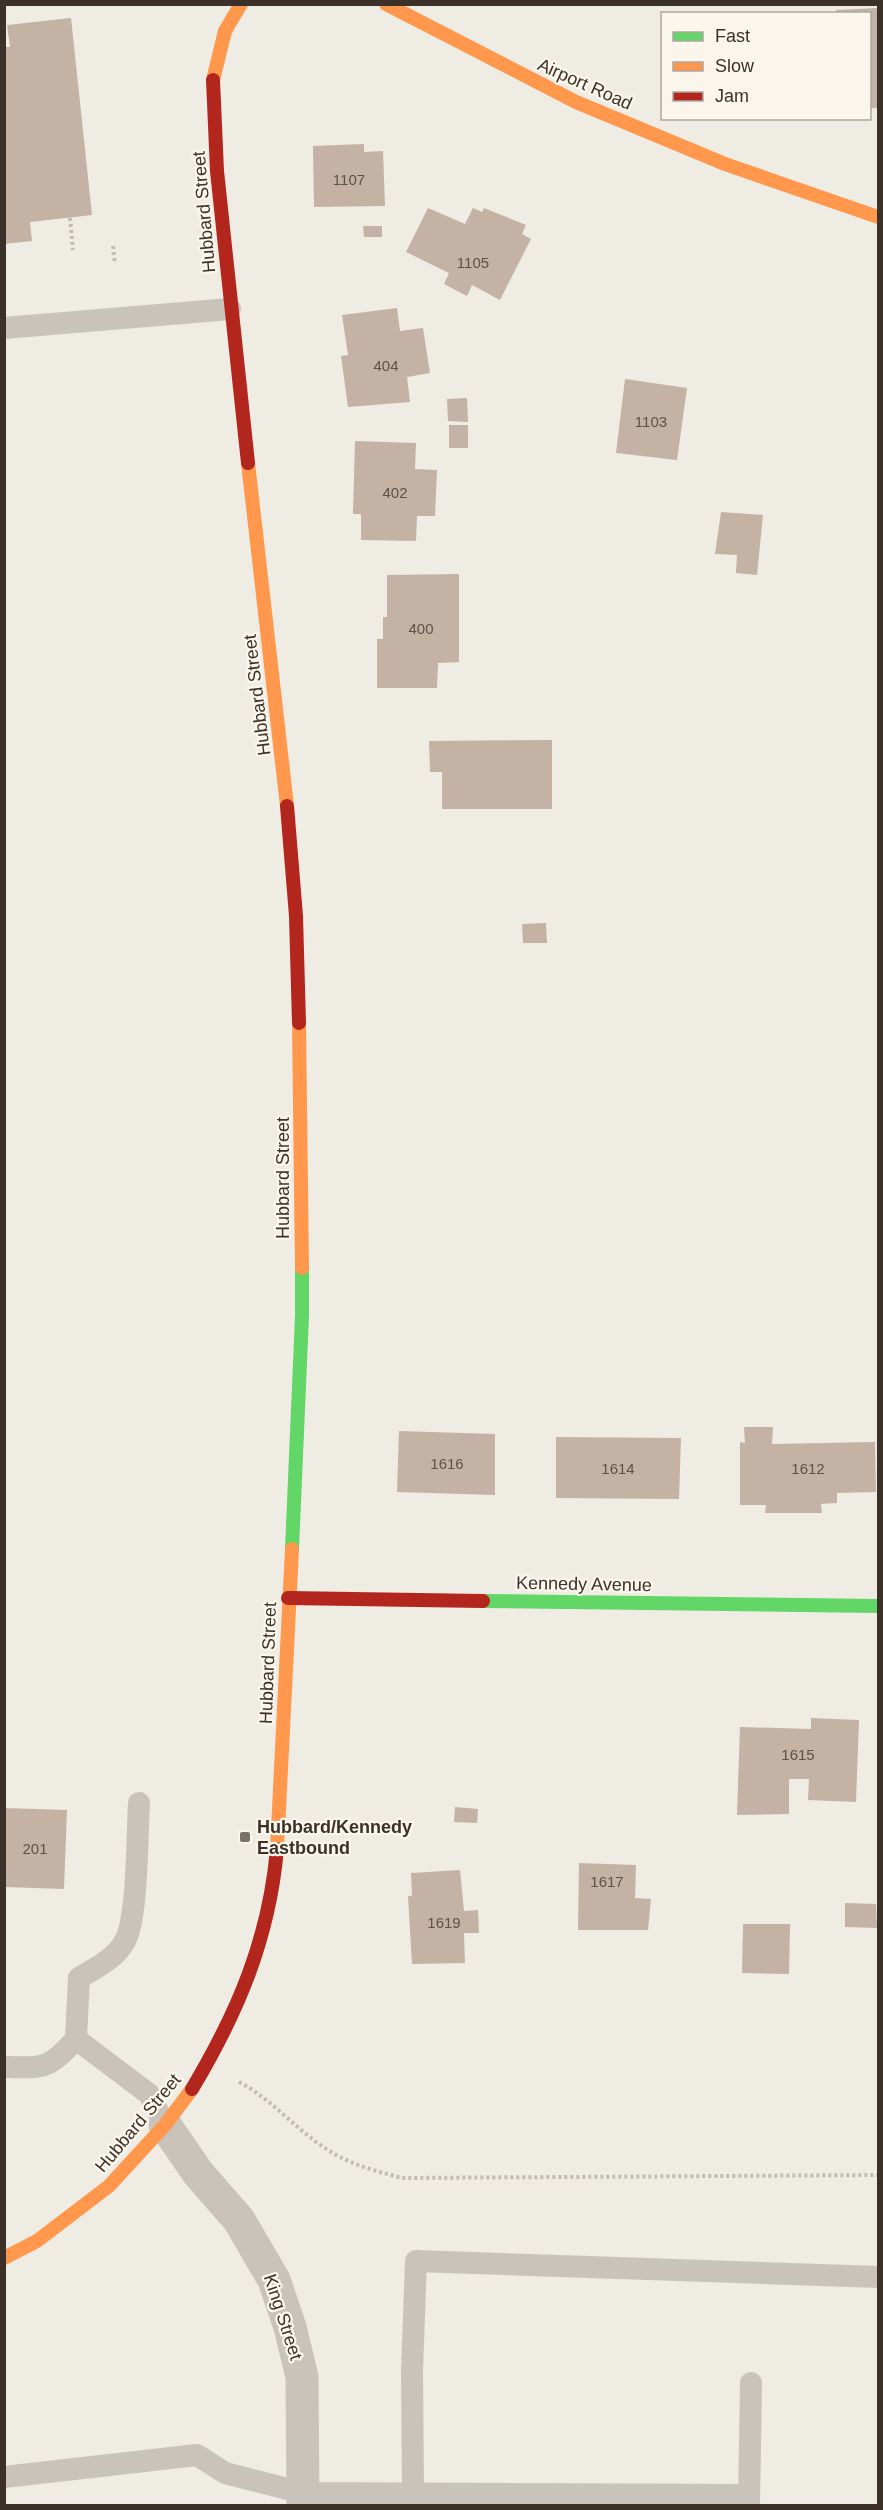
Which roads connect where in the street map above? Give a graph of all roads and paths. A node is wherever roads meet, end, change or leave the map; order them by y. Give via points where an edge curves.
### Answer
1 (241, 4) edge
2 (386, 4) edge
3 (879, 217) edge
4 (70, 218) dead end
5 (112, 246) dead end
6 (73, 250) dead end
7 (115, 264) dead end
8 (230, 309) junction
9 (4, 328) edge
10 (288, 1598) junction
11 (879, 1606) edge
12 (139, 1803) dead end
13 (76, 2039) junction
14 (206, 2065) junction
15 (4, 2067) edge
16 (165, 2125) junction
17 (879, 2175) edge
18 (4, 2258) edge
19 (879, 2277) edge
20 (751, 2383) dead end
21 (4, 2477) edge
22 (413, 2493) junction
23 (303, 2499) edge
24 (516, 2500) edge
25 (749, 2500) edge

1 - 8 street, Hubbard Street via 225,31 213,79
2 - 3 street, Airport Road via 576,102 725,164
4 - 6 path
5 - 7 path
8 - 9 lane
8 - 10 street, Hubbard Street via 284,766 296,916 302,1316
10 - 11 street, Kennedy Avenue
10 - 14 street, Hubbard Street via 274,1883 247,1983
12 - 13 lane via 126,1940 110,1959 79,1978
13 - 15 lane via 54,2062 34,2068
13 - 16 lane via 149,2094
14 - 16 street, Hubbard Street
14 - 17 path via 259,2092 327,2149 363,2168 402,2178
16 - 18 street, Hubbard Street via 109,2186 37,2241
16 - 23 street, King Street via 198,2173 239,2220 274,2280 302,2377
19 - 22 lane via 416,2261
20 - 25 lane
21 - 23 lane via 197,2455 225,2473
22 - 23 lane
22 - 24 lane
24 - 25 lane

